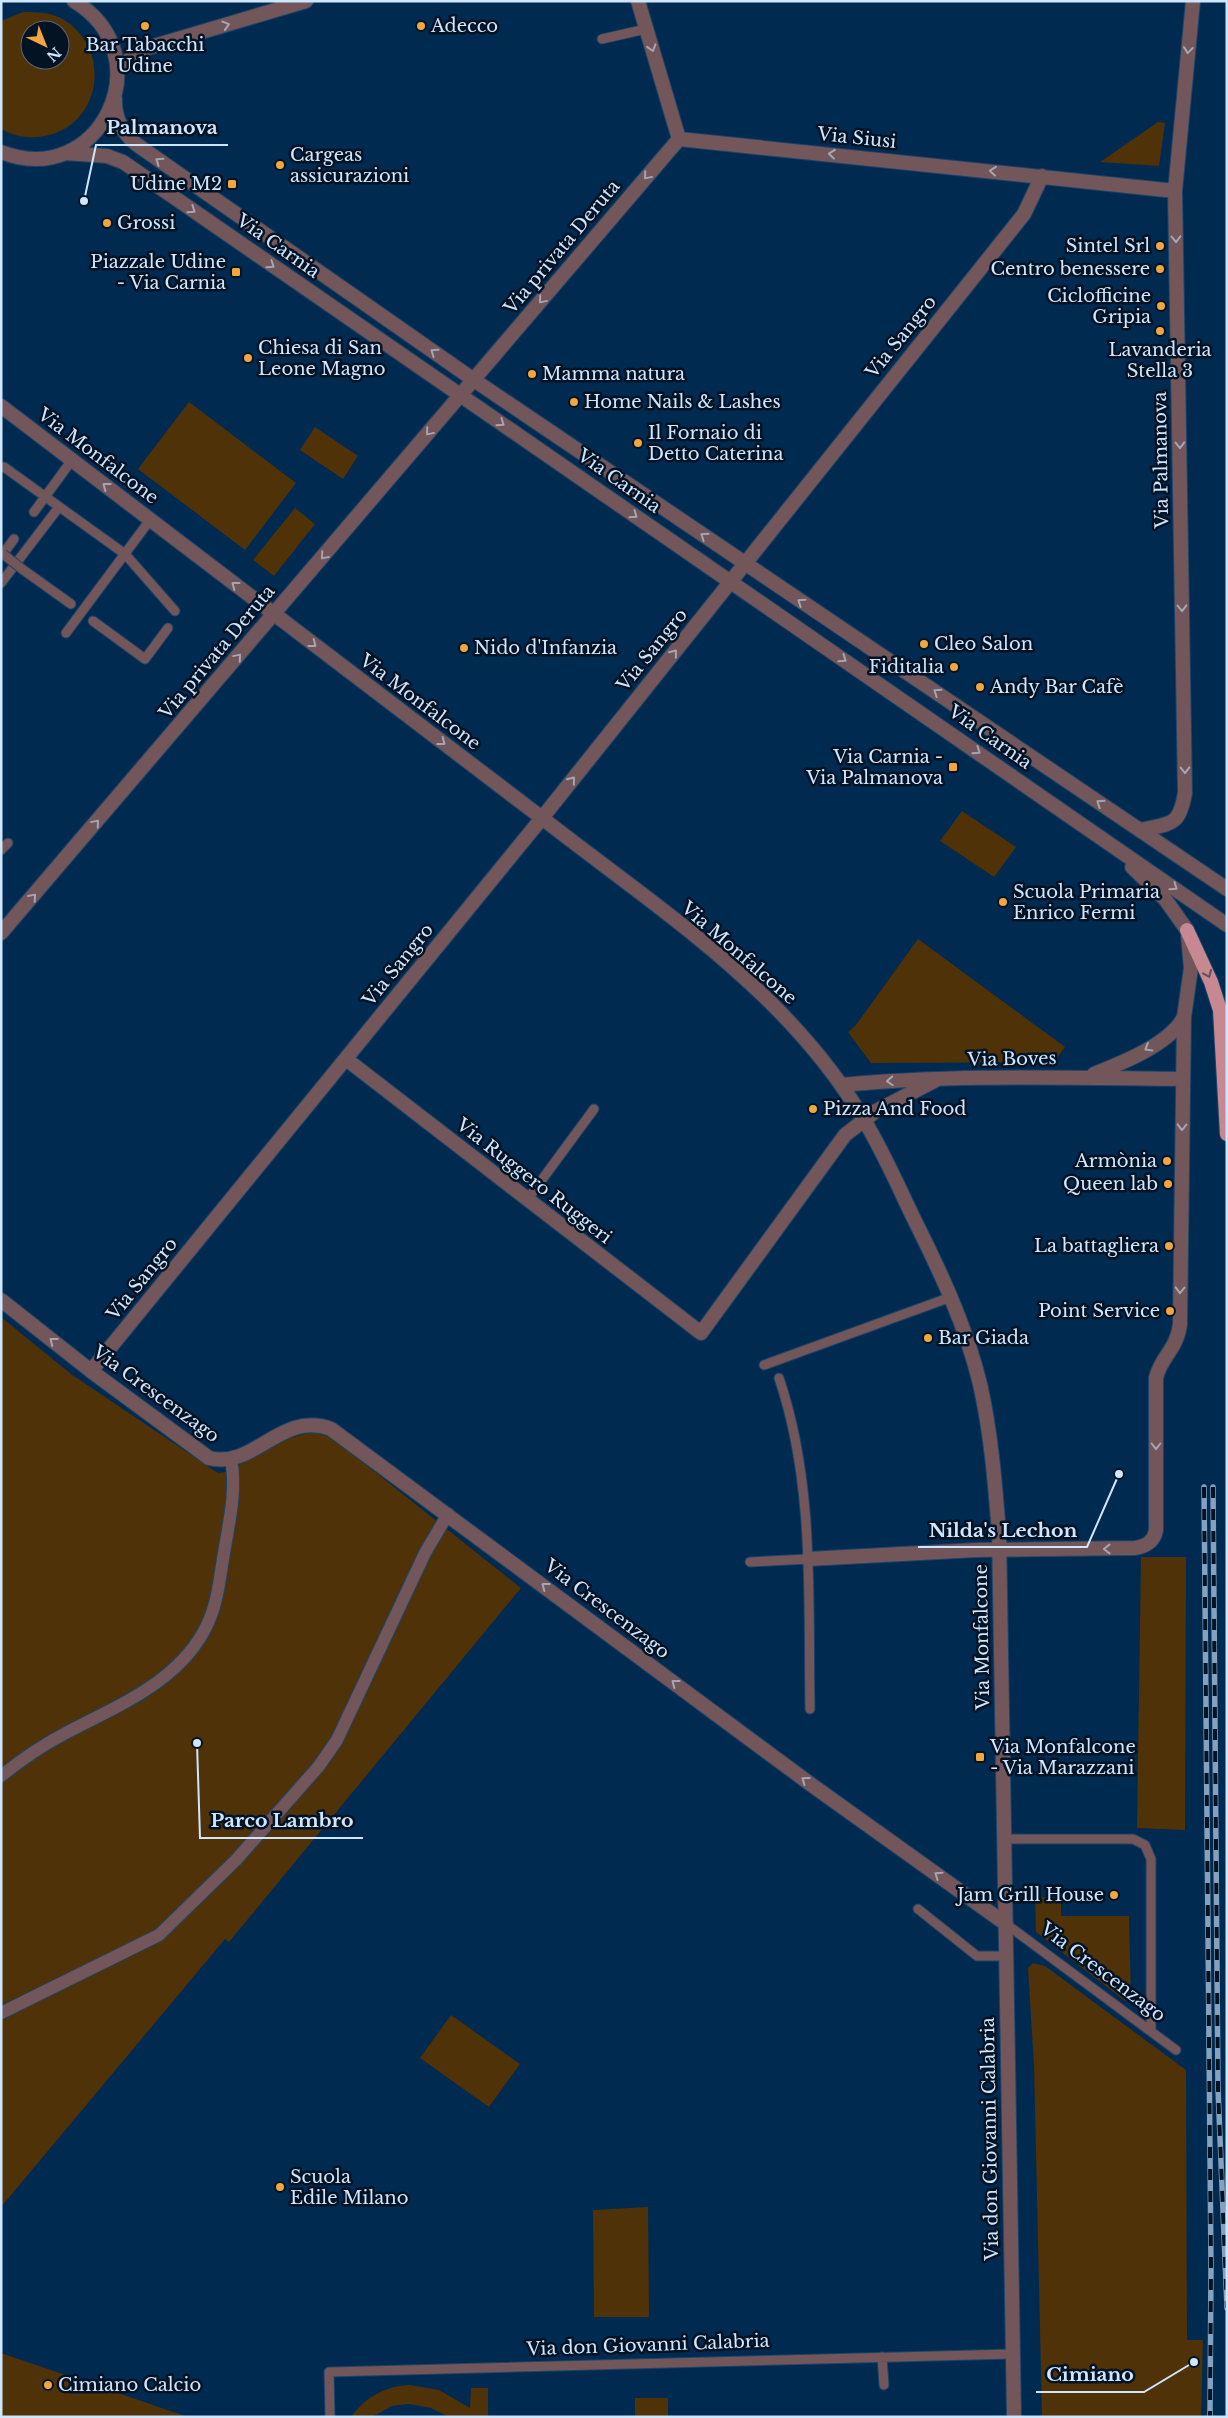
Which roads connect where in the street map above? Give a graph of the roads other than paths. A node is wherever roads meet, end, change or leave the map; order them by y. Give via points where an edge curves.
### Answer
1 (74, 1) edge
2 (306, 1) edge
3 (638, 1) edge
4 (1193, 1) edge
5 (646, 29) junction
6 (602, 39) dead end
7 (118, 70) junction
8 (115, 98) junction
9 (679, 139) junction
10 (1, 152) edge
11 (65, 153) junction
12 (1042, 176) junction
13 (1175, 191) junction
14 (474, 380) junction
15 (461, 395) junction
16 (1, 406) edge
17 (72, 460) junction
18 (4, 468) dead end
19 (45, 497) junction
20 (59, 506) junction
21 (34, 512) dead end
22 (150, 520) junction
23 (14, 539) dead end
24 (125, 554) junction
25 (744, 564) junction
26 (731, 582) junction
27 (1, 583) edge
28 (71, 604) dead end
29 (175, 611) dead end
30 (274, 614) junction
31 (93, 621) dead end
32 (168, 628) dead end
33 (66, 633) dead end
34 (542, 818) junction
35 (1140, 830) junction
36 (1105, 840) junction
37 (1227, 889) edge
38 (1227, 925) edge
39 (1187, 930) junction
40 (1, 933) edge
41 (1184, 1017) junction
42 (346, 1059) junction
43 (1086, 1077) junction
44 (938, 1079) junction
45 (1183, 1079) junction
46 (842, 1085) junction
47 (594, 1109) dead end
48 (864, 1120) junction
49 (1227, 1134) edge
50 (527, 1200) junction
51 (950, 1297) junction
52 (1, 1300) edge
53 (698, 1332) joint
54 (764, 1365) dead end
55 (92, 1371) junction
56 (779, 1378) dead end
57 (231, 1458) junction
58 (448, 1514) junction
59 (1000, 1550) junction
60 (808, 1559) junction
61 (750, 1562) dead end
62 (810, 1709) dead end
63 (1, 1776) edge
64 (1004, 1839) junction
65 (918, 1909) dead end
66 (1006, 1924) junction
67 (1006, 1956) junction
68 (1, 2013) edge
69 (1150, 2031) junction
70 (1176, 2050) dead end
71 (1012, 2354) junction
72 (882, 2357) junction
73 (884, 2385) dead end
74 (330, 2417) edge
75 (1014, 2417) edge

1 - 7 street via 89,12 107,33
7 -> 2 street via 144,50
3 - 5 street
4 -> 13 street, Via Palmanova
5 - 6 lane
5 -> 9 street
7 - 8 street
8 - 11 street via 104,122 94,134
14 -> 8 street, Via Carnia via 136,144 120,125
12 -> 9 street, Via Siusi
9 -> 14 street, Via privata Deruta
10 - 11 street via 36,159
11 -> 15 street, Via Carnia via 107,156 123,162
12 - 13 street, Via Siusi
12 - 25 street, Via Sangro via 1024,214
13 -> 35 street, Via Palmanova via 1185,792 1182,808 1173,822
14 - 15 street
25 -> 14 street, Via Carnia
15 -> 26 street, Via Carnia
15 -> 30 street, Via privata Deruta
16 - 17 street, Via Monfalcone
17 - 19 lane
22 -> 17 street, Via Monfalcone
18 - 19 lane
19 - 20 lane
19 - 21 lane
20 - 24 lane
20 - 27 lane
22 - 24 lane
30 -> 22 street, Via Monfalcone
23 - 28 lane, bridge via 3,554
24 - 29 lane
24 - 33 lane
25 - 26 street
35 -> 25 street, Via Carnia
34 -> 26 street, Via Sangro
26 -> 36 street, Via Carnia
30 -> 34 street, Via Monfalcone
40 -> 30 street, Via privata Deruta
31 - 32 lane via 145,659
34 - 42 street, Via Sangro
34 - 46 street, Via Monfalcone via 701,941 746,980 803,1037
35 - 37 street, Via Carnia
36 -> 38 street, Via Carnia
36 - 39 street via 1164,899
39 - 41 street via 1191,968
39 -> 49 highway via 1212,982 1220,1010
41 -> 43 street, Via Boves via 1169,1035 1118,1064
41 - 45 street
42 - 50 street, Via Ruggero Ruggeri
42 - 55 street, Via Sangro
43 - 44 street, Via Boves
43 - 45 street, Via Boves
44 -> 46 street, Via Boves
44 - 48 street, Via Boves
45 -> 59 street via 1180,1324 1177,1342 1156,1378 1156,1530 1153,1540 1135,1548
46 - 48 street, Via Monfalcone
47 - 50 lane
48 - 51 street, Via Monfalcone via 930,1250
48 - 53 street, Via Boves via 843,1138 703,1332
50 - 53 street, Via Ruggero Ruggeri
51 - 54 lane
51 - 59 street, Via Monfalcone via 983,1397
55 -> 52 street, Via Crescenzago
55 - 57 street, Via Crescenzago via 200,1453 216,1460
56 - 60 lane via 790,1413 800,1467
57 - 58 street, Via Crescenzago via 292,1428 309,1424 325,1426
57 - 63 street via 230,1518 216,1602 198,1641 169,1673 135,1697 63,1734
66 -> 58 street, Via Crescenzago via 808,1783
58 - 68 street via 425,1553 337,1740 319,1766 236,1860 159,1935
59 - 60 street
59 - 64 street, Via Monfalcone
60 - 61 lane
60 - 62 lane
64 - 66 street, Via Monfalcone
64 - 69 lane via 1132,1840 1145,1845 1151,1859
65 - 67 lane via 977,1956
66 - 67 street, Via don Giovanni Calabria
66 - 69 lane, Via Crescenzago
67 - 71 street, Via don Giovanni Calabria
69 - 70 lane, Via Crescenzago
71 - 72 lane, Via don Giovanni Calabria
71 - 75 street, Via don Giovanni Calabria
72 - 73 lane
72 - 74 lane, Via don Giovanni Calabria via 329,2372

